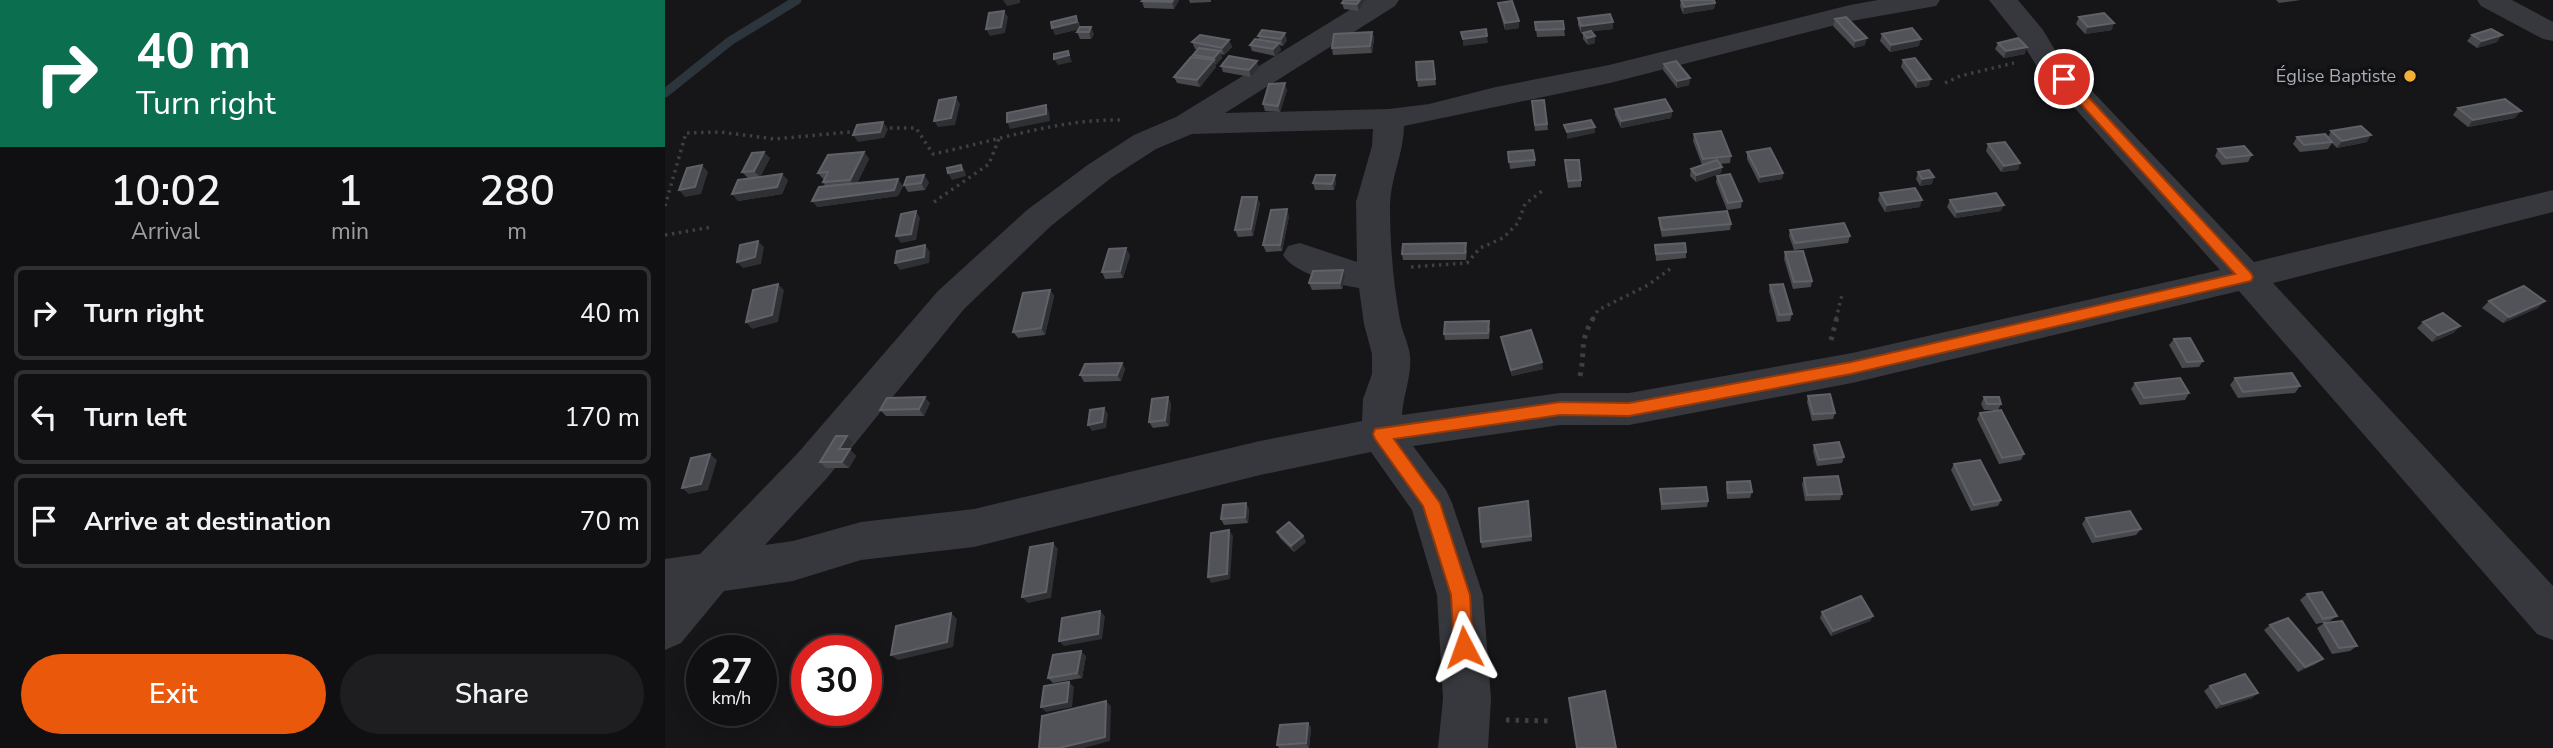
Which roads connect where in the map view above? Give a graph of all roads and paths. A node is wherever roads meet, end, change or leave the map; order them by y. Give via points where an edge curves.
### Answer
1 (1385, 0) edge
2 (1926, 0) edge
3 (2003, 0) edge
4 (2491, 0) edge
5 (2553, 33) edge
6 (2046, 59) junction
7 (1945, 83) dead end
8 (1389, 120) junction
9 (1187, 124) junction
10 (1000, 136) junction
11 (1542, 191) dead end
12 (2553, 201) edge
13 (934, 202) dead end
14 (665, 206) edge
15 (712, 227) dead end
16 (665, 235) edge
17 (1300, 255) dead end
18 (1670, 269) dead end
19 (1375, 276) junction
20 (2246, 277) junction
21 (1560, 409) junction
22 (1381, 434) junction
23 (711, 573) junction
24 (665, 579) edge
25 (2553, 619) edge
26 (665, 628) edge
27 (1463, 748) edge

1 - 9 street
2 - 8 street via 1850,13 1610,74
3 - 6 street
4 - 5 street
6 - 7 path via 2006,64
6 - 20 street
8 - 9 street
8 - 19 street via 1388,146 1373,202
9 - 10 path via 1093,118
9 - 23 street via 1145,142 1100,171 990,261 951,300 812,466
10 - 13 path via 989,164
10 - 14 path via 969,148 933,154 916,128 775,139 686,133
11 - 19 path via 1525,204 1518,223 1503,238 1480,248 1468,263 1412,267
12 - 20 street
15 - 16 path
17 - 19 street via 1344,273
18 - 21 path via 1598,310 1582,336 1579,383
19 - 22 street via 1391,354
20 - 21 street via 1851,368 1629,409
20 - 25 street
21 - 22 street
22 - 23 street via 1247,461 974,528 861,541 793,561
22 - 27 street via 1431,503 1460,595 1467,699
23 - 24 street
23 - 26 street

